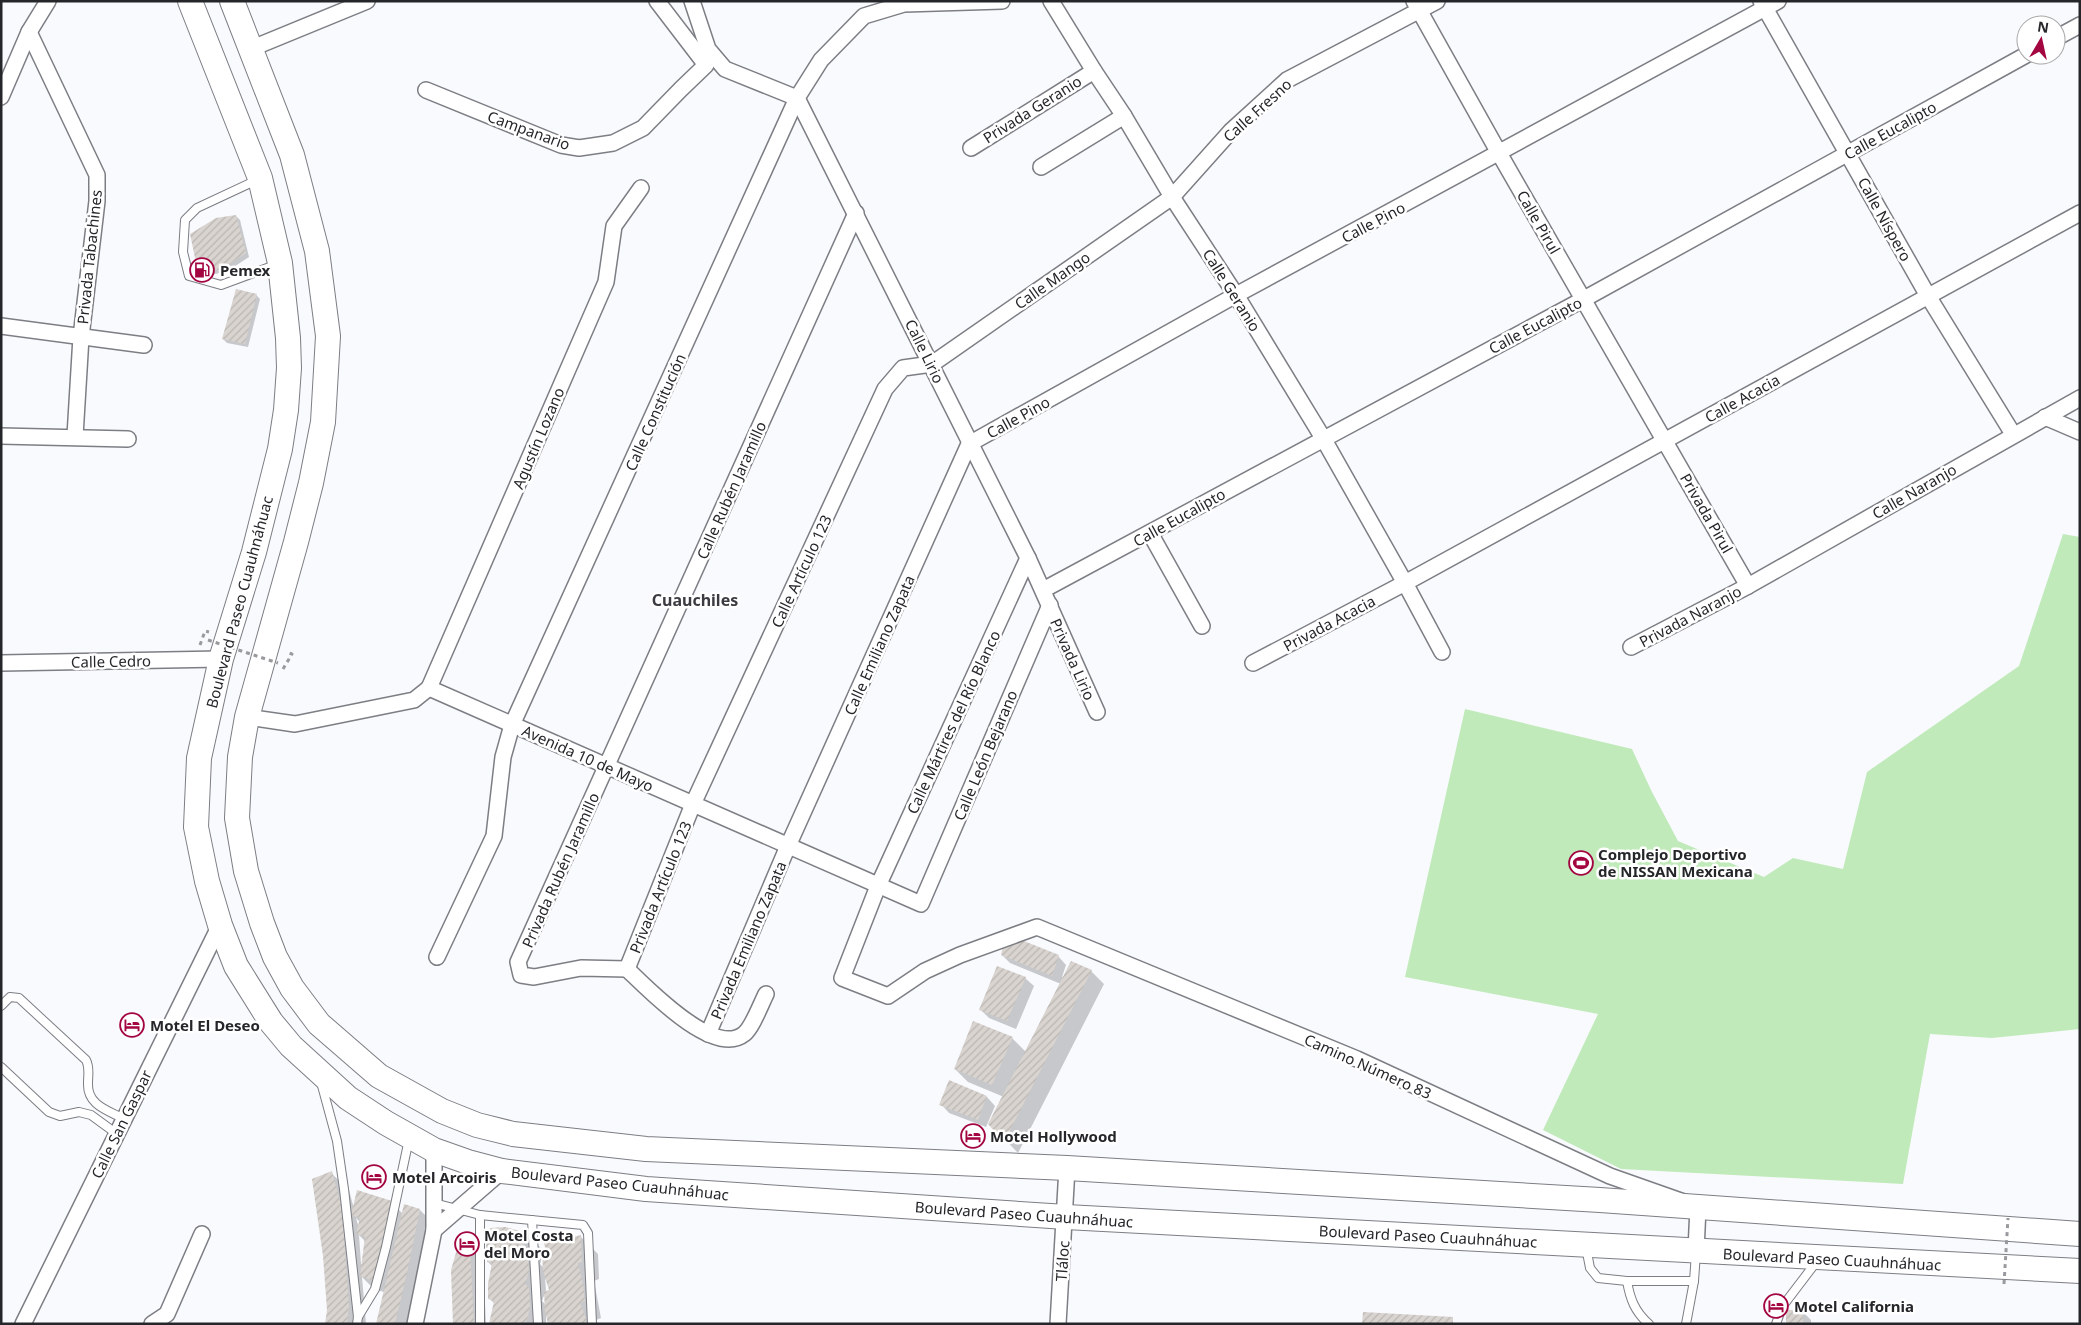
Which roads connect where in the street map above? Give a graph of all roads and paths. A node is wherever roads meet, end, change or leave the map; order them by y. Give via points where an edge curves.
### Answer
1 (48, 1) edge
2 (190, 1) edge
3 (232, 1) edge
4 (367, 1) edge
5 (657, 1) edge
6 (692, 1) edge
7 (1002, 1) edge
8 (1051, 1) edge
9 (1437, 1) edge
10 (1768, 4) edge
11 (1417, 6) edge
12 (2080, 25) edge
13 (29, 32) junction
14 (2066, 33) edge
15 (250, 49) junction
16 (2016, 61) edge
17 (1094, 71) junction
18 (426, 90) dead end
19 (1, 97) edge
20 (797, 98) junction
21 (1124, 116) junction
22 (971, 148) dead end
23 (1848, 153) junction
24 (1499, 154) junction
25 (1041, 167) dead end
26 (260, 178) junction
27 (641, 188) dead end
28 (1172, 197) junction
29 (856, 212) junction
30 (2080, 213) edge
31 (280, 263) junction
32 (1236, 295) junction
33 (1928, 296) junction
34 (1584, 299) junction
35 (1, 326) edge
36 (81, 337) junction
37 (144, 345) dead end
38 (932, 364) junction
39 (2080, 398) edge
40 (2045, 417) junction
41 (2080, 432) edge
42 (2013, 434) junction
43 (1, 436) edge
44 (75, 436) junction
45 (1323, 438) junction
46 (128, 439) dead end
47 (1665, 441) junction
48 (969, 444) junction
49 (1150, 533) junction
50 (1028, 558) junction
51 (1405, 583) junction
52 (1748, 586) junction
53 (1043, 590) junction
54 (1050, 605) junction
55 (1202, 626) dead end
56 (1631, 647) dead end
57 (214, 649) junction
58 (1442, 652) dead end
59 (1, 663) edge
60 (278, 663) dead end
61 (1253, 663) dead end
62 (429, 688) junction
63 (1097, 712) dead end
64 (247, 717) junction
65 (512, 725) junction
66 (606, 766) junction
67 (693, 804) junction
68 (788, 846) junction
69 (878, 886) junction
70 (921, 904) joint
71 (220, 925) junction
72 (1037, 927) joint
73 (437, 957) dead end
74 (627, 969) junction
75 (766, 994) dead end
76 (1, 1006) edge
77 (708, 1034) junction
78 (1, 1067) edge
79 (319, 1073) junction
80 (124, 1119) junction
81 (117, 1134) junction
82 (410, 1136) junction
83 (434, 1150) junction
84 (1068, 1168) junction
85 (502, 1171) junction
86 (434, 1203) junction
87 (1698, 1207) junction
88 (458, 1210) junction
89 (480, 1215) junction
90 (1066, 1217) junction
91 (2008, 1218) dead end
92 (532, 1220) junction
93 (434, 1230) junction
94 (202, 1234) dead end
95 (2080, 1234) edge
96 (1586, 1245) junction
97 (1696, 1251) junction
98 (1819, 1258) junction
99 (2080, 1271) edge
100 (1627, 1281) junction
101 (1694, 1281) junction
102 (2004, 1284) dead end
103 (358, 1320) edge
104 (23, 1324) edge
105 (152, 1324) edge
106 (416, 1324) edge
107 (480, 1324) edge
108 (538, 1324) edge
109 (592, 1324) edge
110 (1058, 1324) edge
111 (1649, 1324) edge
112 (1686, 1324) edge
113 (1776, 1324) edge

1 - 13 street
2 - 26 main road, Boulevard Paseo Cuauhnáhuac
3 - 15 main road
4 - 15 street
5 - 18 street, Campanario via 706,66 643,128 613,143 579,148 561,145
6 - 20 street via 708,48 725,69
7 - 20 street, Calle Constitución via 904,4 864,16 821,60
8 - 17 street, Calle Geranio
9 - 11 street, Calle Fresno
10 - 23 street, Calle Níspero
10 - 24 street, Calle Pino
11 - 24 street, Calle Pirul
11 - 28 street, Calle Fresno via 1287,80 1231,131
12 - 14 street
13 - 19 street
13 - 36 street, Privada Tabachines via 97,175
15 - 64 main road via 292,155 317,252 328,336 323,422 311,483
16 - 23 street, Calle Eucalipto
17 - 21 street, Calle Geranio
17 - 22 street, Privada Geranio
20 - 29 street, Calle Lirio
20 - 65 street, Calle Constitución
21 - 25 street
21 - 28 street, Calle Geranio
23 - 33 street, Calle Níspero
23 - 34 street, Calle Eucalipto
24 - 32 street, Calle Pino
24 - 34 street, Calle Pirul
26 - 31 main road, Boulevard Paseo Cuauhnáhuac
26 - 31 lane via 197,208 184,220 183,252 189,276 221,285
27 - 62 street, Agustín Lozano via 614,226 606,282
28 - 32 street, Calle Geranio
28 - 38 street, Calle Mango
29 - 38 street, Calle Lirio
29 - 66 street, Calle Rubén Jaramillo
30 - 33 street, Calle Acacia
31 - 57 main road, Boulevard Paseo Cuauhnáhuac via 289,368 280,449 242,595
32 - 45 street, Calle Geranio
32 - 48 street, Calle Pino
33 - 42 street, Calle Níspero
33 - 47 street, Calle Acacia
34 - 45 street, Calle Eucalipto
34 - 47 street, Calle Pirul
35 - 36 street
36 - 37 street
36 - 44 street, Privada Tabachines
38 - 48 street, Calle Lirio
38 - 67 street, Calle Artículo 123 via 903,368 885,389
39 - 40 street, Calle Naranjo
40 - 41 street
40 - 42 street, Calle Naranjo
42 - 52 street, Calle Naranjo
43 - 44 street
44 - 46 street
45 - 49 street, Calle Eucalipto
45 - 51 street, Calle Geranio
47 - 51 street, Calle Acacia
47 - 52 street, Privada Pirul
48 - 50 street, Calle Lirio
48 - 68 street, Calle Emiliano Zapata
49 - 53 street, Calle Eucalipto
49 - 55 street
50 - 53 street, Calle Lirio
50 - 69 street, Calle Mártires del Río Blanco
51 - 58 street
51 - 61 street, Privada Acacia
52 - 56 street, Privada Naranjo
53 - 54 street, Calle Lirio
54 - 63 street, Privada Lirio
54 - 70 street, Calle León Bejarano
57 - 59 street, Calle Cedro
57 - 60 path, bridge
57 - 71 main road, Boulevard Paseo Cuauhnáhuac via 199,758 196,827
62 - 64 street via 414,700 295,724
62 - 65 street, Avenida 10 de Mayo
64 - 84 main road via 240,757 237,818 246,871 274,957 319,1024 380,1076 412,1096 477,1125 522,1136 646,1149
65 - 66 street, Avenida 10 de Mayo
65 - 73 street, Calle Constitución via 503,757 494,836
66 - 67 street, Avenida 10 de Mayo
66 - 74 street, Privada Rubén Jaramillo via 518,962 521,975 534,977 581,968
67 - 68 street, Avenida 10 de Mayo
67 - 74 street, Privada Artículo 123
68 - 69 street, Avenida 10 de Mayo
68 - 77 street, Privada Emiliano Zapata
69 - 70 street, Avenida 10 de Mayo
69 - 72 street, Calle Mártires del Río Blanco via 842,978 888,996 925,971
71 - 79 main road, Boulevard Paseo Cuauhnáhuac via 236,966 254,996 286,1040
71 - 80 street, Calle San Gaspar
72 - 87 street, Camino Número 83 via 1357,1059 1610,1176
74 - 77 street via 672,1011
75 - 77 street via 746,1033 738,1038 721,1040
76 - 80 lane via 10,997 19,998 66,1041 89,1066 88,1086 95,1104
78 - 81 lane via 49,1112 60,1116 79,1112 91,1116
79 - 82 main road, Boulevard Paseo Cuauhnáhuac via 348,1098
79 - 103 lane via 337,1141
80 - 81 street, Calle San Gaspar
81 - 104 street, Calle San Gaspar
82 - 83 main road, Boulevard Paseo Cuauhnáhuac
82 - 103 lane via 386,1247 374,1289
83 - 85 main road, Boulevard Paseo Cuauhnáhuac
83 - 86 street
84 - 87 main road
84 - 90 street, Tláloc
85 - 88 street
85 - 90 main road, Boulevard Paseo Cuauhnáhuac via 646,1189
86 - 88 lane
86 - 93 street
87 - 95 main road
87 - 97 street
88 - 89 lane
88 - 93 street
89 - 92 lane
89 - 107 lane
90 - 96 main road, Boulevard Paseo Cuauhnáhuac
90 - 110 street, Tláloc
91 - 102 path, bridge
92 - 108 lane
92 - 109 lane via 582,1225 588,1233
93 - 106 street
94 - 105 street via 167,1314
96 - 97 main road, Boulevard Paseo Cuauhnáhuac
96 - 100 lane via 1590,1268 1598,1278
97 - 98 main road, Boulevard Paseo Cuauhnáhuac
97 - 101 lane
98 - 99 main road, Boulevard Paseo Cuauhnáhuac
98 - 113 lane via 1782,1307
100 - 101 lane
100 - 111 lane via 1629,1296 1640,1316
101 - 112 lane

